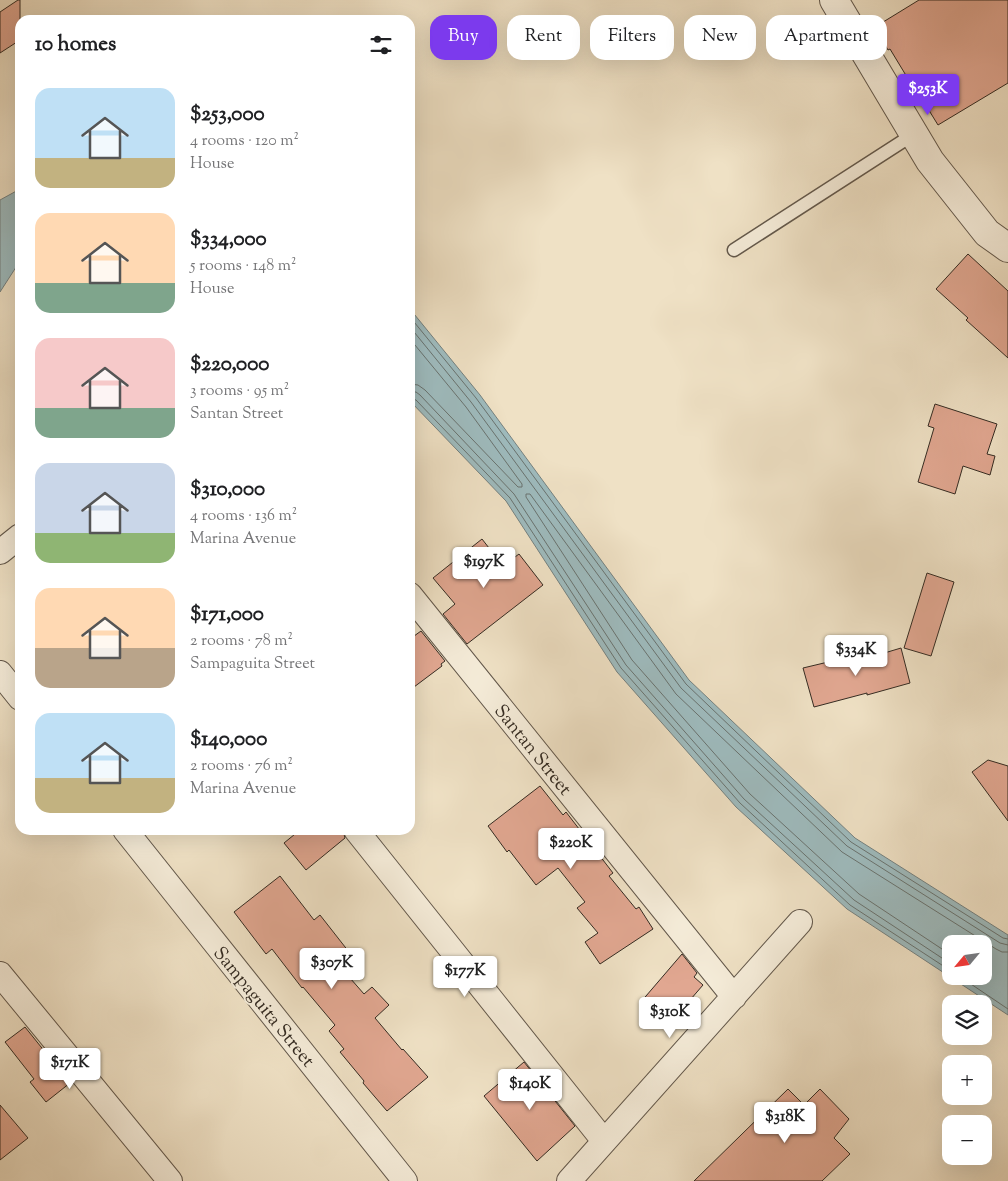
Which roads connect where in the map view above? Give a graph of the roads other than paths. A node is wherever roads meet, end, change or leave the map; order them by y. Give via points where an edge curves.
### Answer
1 (834, 0) edge
2 (914, 134) junction
3 (1008, 248) edge
4 (734, 250) dead end
5 (15, 540) edge
6 (0, 552) edge
7 (415, 601) edge
8 (0, 673) edge
9 (15, 692) edge
10 (129, 835) edge
11 (360, 835) edge
12 (800, 922) dead end
13 (0, 974) edge
14 (734, 997) junction
15 (604, 1141) junction
16 (170, 1181) edge
17 (405, 1181) edge
18 (569, 1181) edge

1 - 2 street
2 - 3 street via 930,161 987,233
2 - 4 lane
5 - 6 street
7 - 14 street, Santan Street
8 - 9 street
10 - 17 street, Sampaguita Street
11 - 15 street
12 - 14 street
13 - 16 street
14 - 15 street
15 - 18 street

